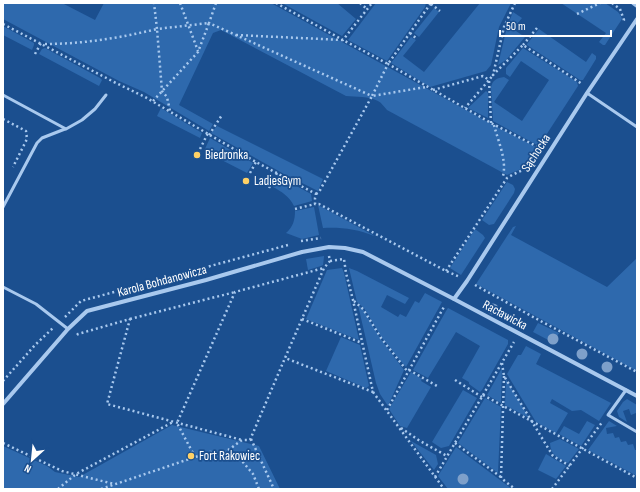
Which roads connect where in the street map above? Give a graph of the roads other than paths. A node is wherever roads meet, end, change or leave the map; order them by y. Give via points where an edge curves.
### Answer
1 (632, 3) edge
2 (637, 6) edge
3 (637, 19) edge
4 (587, 93) junction
5 (3, 95) edge
6 (106, 95) dead end
7 (637, 127) edge
8 (66, 129) junction
9 (3, 207) edge
10 (363, 252) joint
11 (3, 287) edge
12 (454, 299) junction
13 (68, 329) junction
14 (626, 390) junction
15 (637, 396) edge
16 (3, 404) edge
17 (637, 432) edge

1 - 2 street
3 - 4 street, Sąchocka
4 - 7 lane
4 - 12 street, Sąchocka
5 - 8 lane
6 - 8 lane via 82,120
8 - 9 lane via 42,138 37,143
10 - 12 street, Racławicka
10 - 13 street, Karola Bohdanowicza via 329,247 302,252 87,311
11 - 13 lane via 36,304
12 - 14 street, Racławicka
13 - 16 street, Karola Bohdanowicza
14 - 15 street, Racławicka
14 - 17 lane via 608,415

